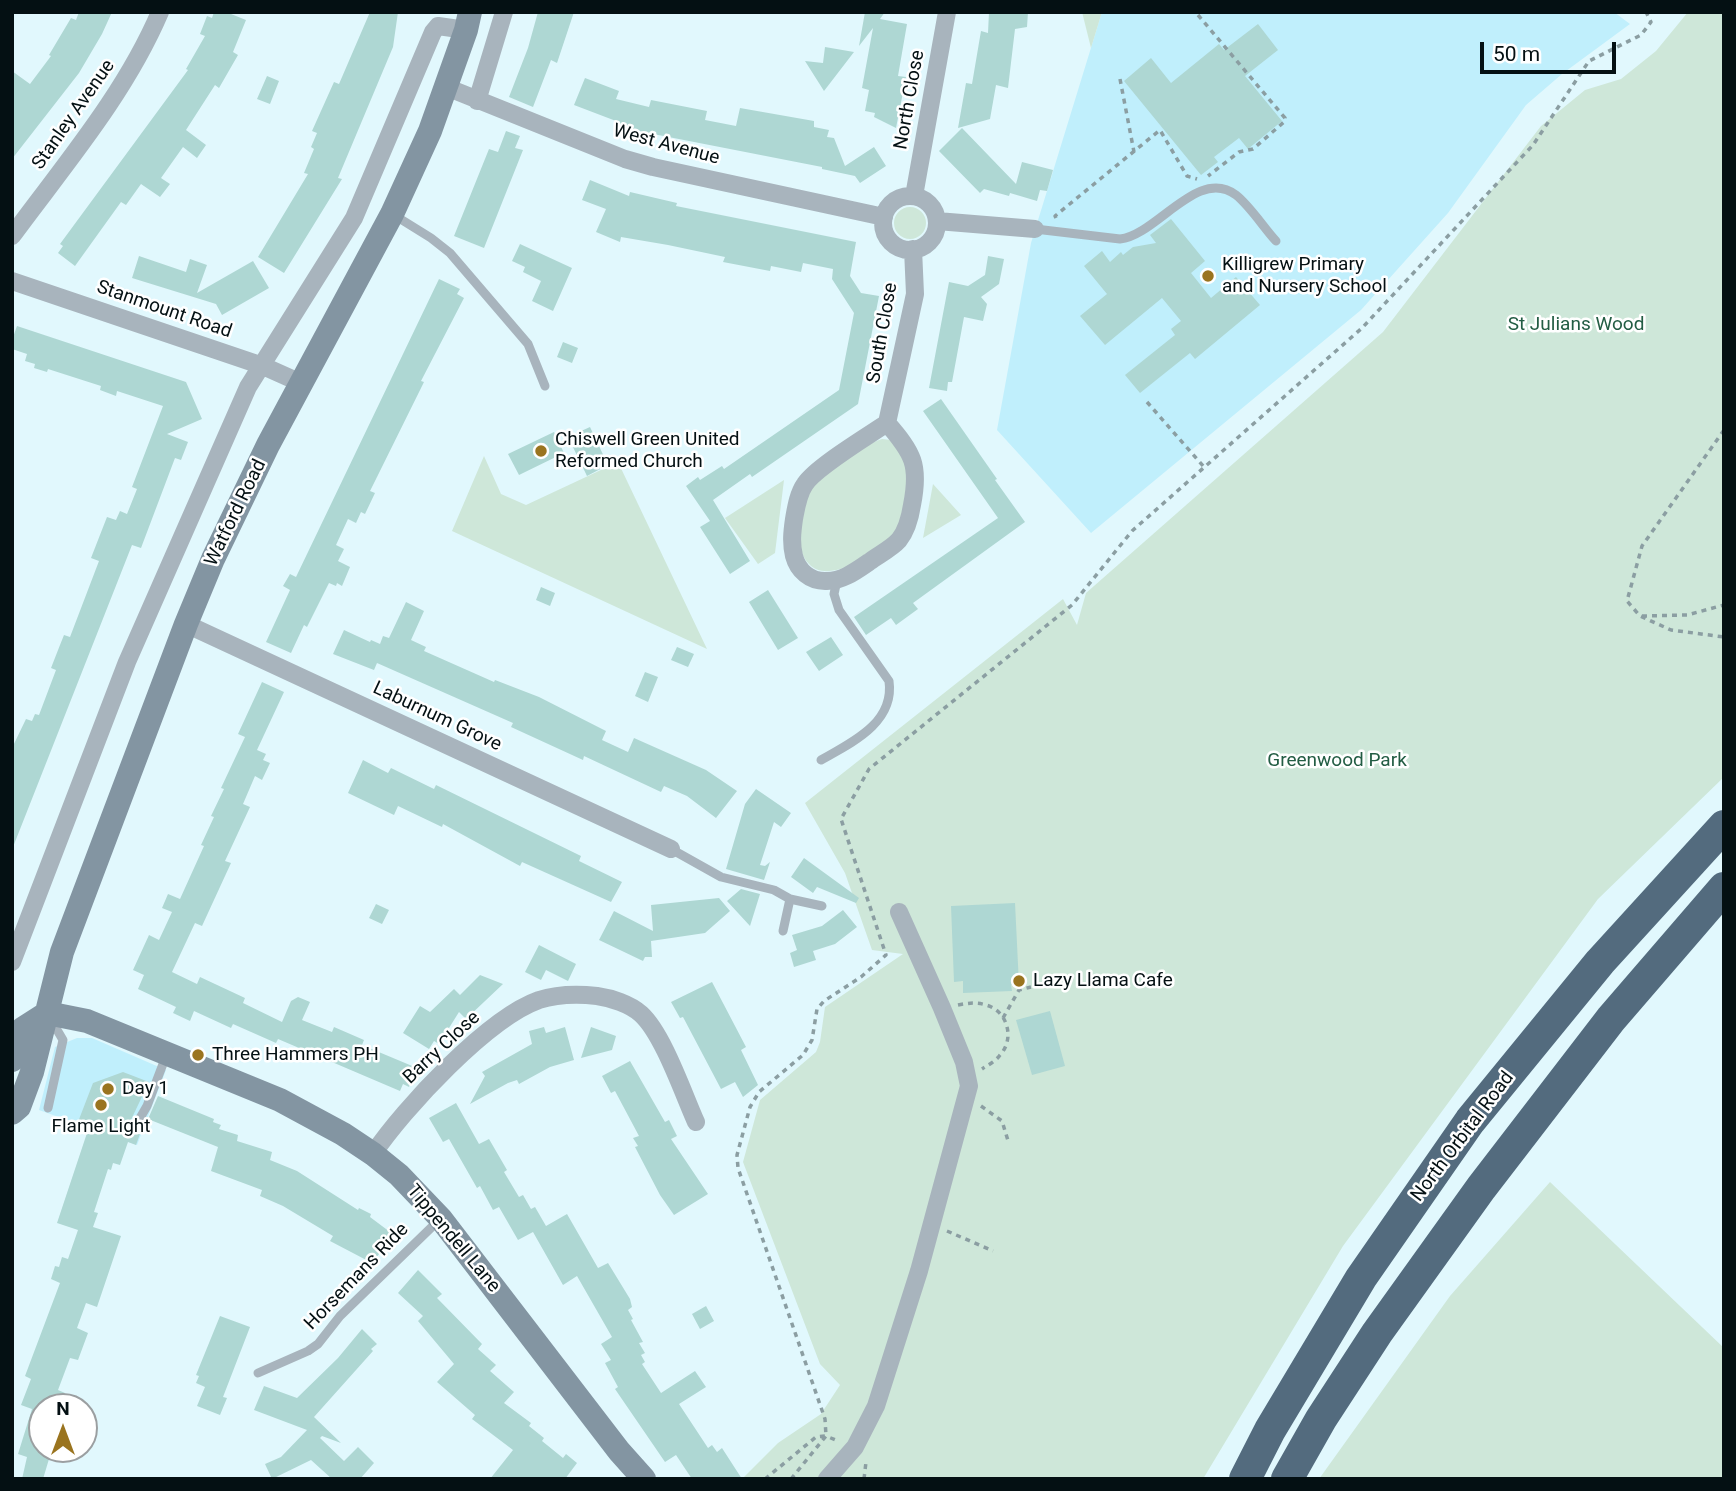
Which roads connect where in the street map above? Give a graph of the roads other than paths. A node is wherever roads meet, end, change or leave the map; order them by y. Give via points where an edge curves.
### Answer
1 (160, 12) edge
2 (504, 12) edge
3 (947, 12) edge
4 (468, 21) edge
5 (446, 87) junction
6 (477, 101) junction
7 (914, 196) junction
8 (392, 214) junction
9 (884, 217) junction
10 (937, 221) junction
11 (1035, 229) joint
12 (12, 236) edge
13 (1276, 241) dead end
14 (913, 249) junction
15 (12, 281) edge
16 (263, 366) junction
17 (301, 383) junction
18 (545, 386) dead end
19 (887, 423) junction
20 (837, 580) junction
21 (186, 624) junction
22 (821, 760) dead end
23 (1724, 826) edge
24 (671, 849) joint
25 (1724, 888) edge
26 (790, 899) junction
27 (822, 906) dead end
28 (899, 912) dead end
29 (783, 931) dead end
30 (12, 962) edge
31 (47, 1013) junction
32 (167, 1054) junction
33 (12, 1060) edge
34 (47, 1108) dead end
35 (12, 1113) edge
36 (696, 1122) dead end
37 (136, 1125) dead end
38 (373, 1154) junction
39 (441, 1219) junction
40 (258, 1373) dead end
41 (645, 1479) edge
42 (827, 1479) edge
43 (1245, 1479) edge
44 (1287, 1479) edge

1 - 12 street, Stanley Avenue via 119,90
2 - 6 street
3 - 7 street, North Close
4 - 5 main road, Watford Road
4 - 16 street, Watford Road via 436,28 354,218
5 - 6 street, West Avenue
5 - 8 main road, Watford Road
6 - 9 street, West Avenue via 653,167
7 - 9 street via 898,199
7 - 10 street via 932,207
8 - 17 main road, Watford Road
8 - 18 lane via 450,253 528,344
9 - 14 street via 891,240
10 - 11 street
10 - 14 street via 933,237
11 - 13 lane via 1130,238 1190,195 1222,189 1236,195
14 - 19 street, South Close via 915,294
15 - 16 street, Stanmount Road
16 - 17 street, Stanmount Road
16 - 30 street, Watford Road via 248,387 127,662
17 - 21 main road, Watford Road via 218,548
19 - 20 street via 906,445 916,473 909,520 897,542
19 - 20 street via 816,472 800,493 791,537 797,565 813,579
20 - 22 lane via 834,594 839,610 890,689 878,721
21 - 24 street, Laburnum Grove
21 - 31 main road, Watford Road via 62,952
23 - 43 highway, North Orbital Road via 1600,962 1470,1121 1361,1278
24 - 26 lane via 721,877 774,890
25 - 44 highway via 1611,1019 1489,1177 1370,1344
26 - 27 lane
26 - 29 lane
28 - 42 street via 942,1008 969,1086 876,1406 855,1447
31 - 32 main road, Tippendell Lane via 88,1021
31 - 33 main road via 22,1029
31 - 34 lane via 63,1040
31 - 35 main road, Watford Road via 32,1072 19,1107
32 - 37 lane
32 - 38 main road, Tippendell Lane via 280,1100
36 - 38 street, Barry Close via 660,1042 639,1012 603,997 555,996 512,1015 468,1049
38 - 39 main road, Tippendell Lane
39 - 40 lane, Horsemans Ride via 340,1316 318,1344
39 - 41 main road, Tippendell Lane

